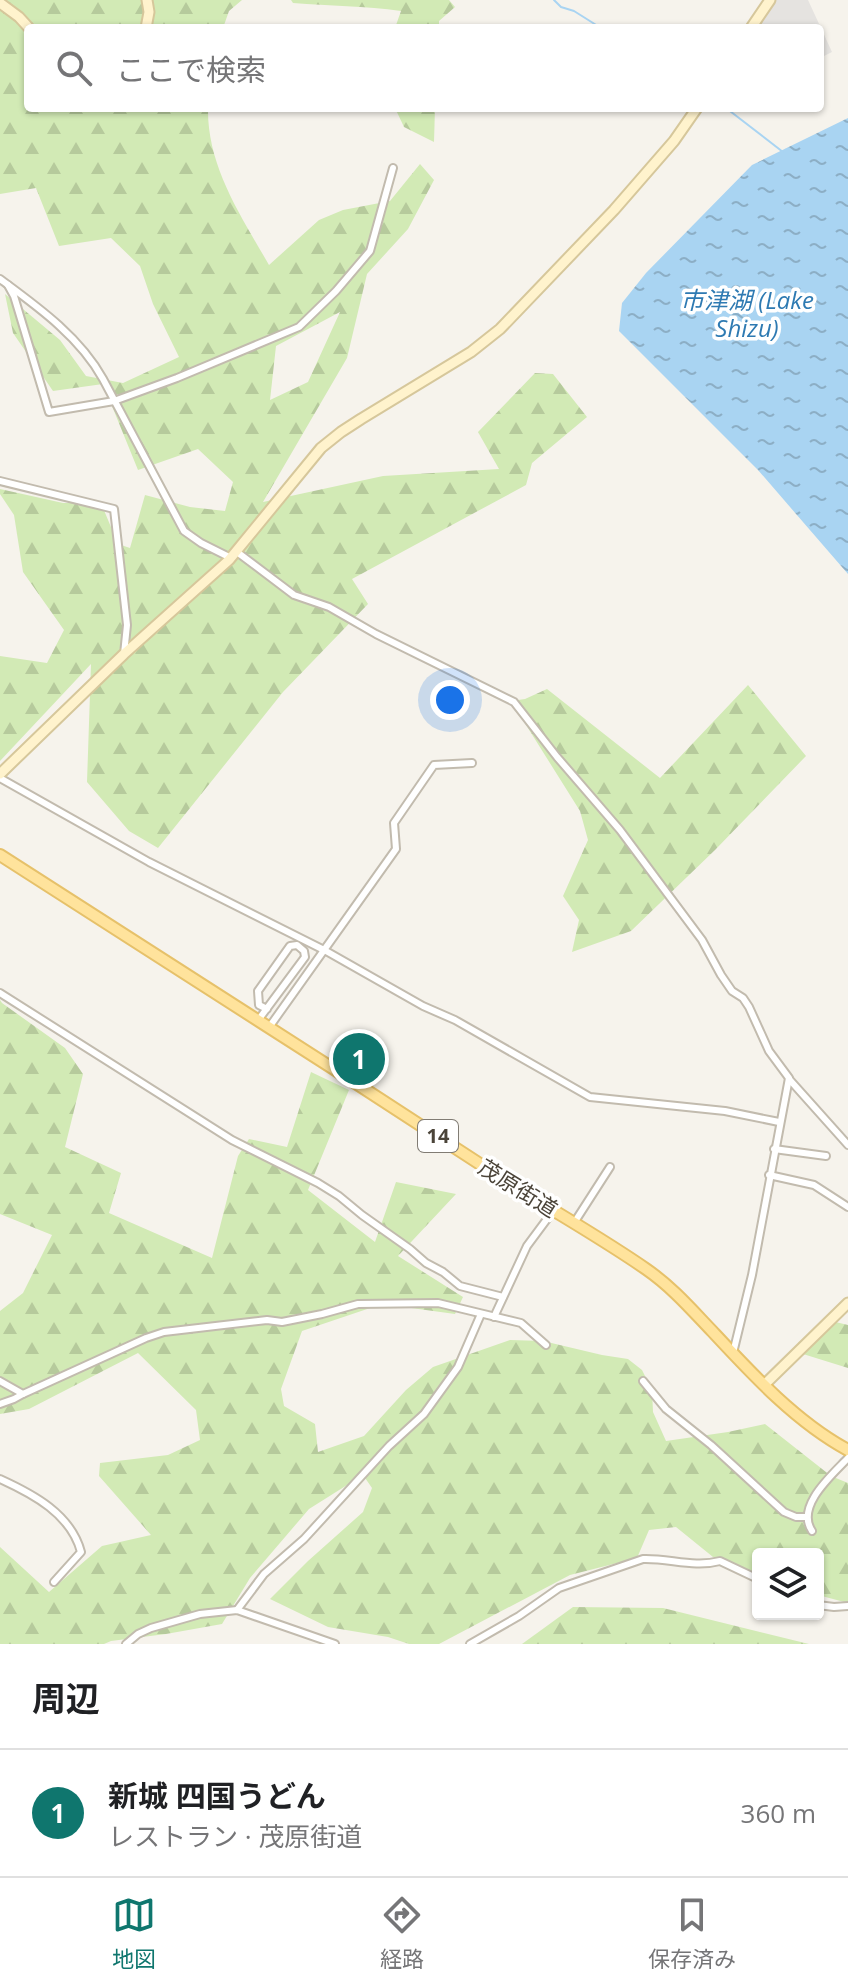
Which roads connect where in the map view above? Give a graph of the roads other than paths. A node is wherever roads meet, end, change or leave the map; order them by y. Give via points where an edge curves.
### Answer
1 (147, 0) edge
2 (770, 0) edge
3 (0, 3) edge
4 (25, 24) edge
5 (147, 24) edge
6 (754, 24) edge
7 (694, 112) edge
8 (393, 168) dead end
9 (0, 279) edge
10 (8, 285) junction
11 (114, 401) junction
12 (0, 481) edge
13 (234, 555) junction
14 (124, 654) junction
15 (472, 763) dead end
16 (0, 776) edge
17 (0, 855) edge
18 (326, 951) junction
19 (0, 993) edge
20 (267, 1009) junction
21 (259, 1019) junction
22 (270, 1026) junction
23 (789, 1078) junction
24 (779, 1122) junction
25 (848, 1145) edge
26 (774, 1149) junction
27 (826, 1156) dead end
28 (610, 1167) dead end
29 (769, 1175) junction
30 (848, 1207) edge
31 (553, 1211) junction
32 (574, 1223) junction
33 (503, 1297) junction
34 (848, 1303) edge
35 (481, 1314) junction
36 (494, 1317) junction
37 (546, 1345) dead end
38 (733, 1353) junction
39 (0, 1381) edge
40 (643, 1381) dead end
41 (765, 1384) junction
42 (23, 1394) junction
43 (0, 1404) edge
44 (848, 1450) edge
45 (848, 1458) edge
46 (0, 1479) edge
47 (807, 1517) junction
48 (812, 1531) dead end
49 (752, 1576) edge
50 (54, 1582) dead end
51 (824, 1606) edge
52 (848, 1606) edge
53 (237, 1610) junction
54 (126, 1644) edge
55 (335, 1644) edge
56 (470, 1644) edge

1 - 5 street
2 - 6 street
3 - 4 street
7 - 13 street via 614,210 500,329 331,440
8 - 11 street via 370,251 299,327
9 - 10 street
10 - 11 street via 79,343
10 - 11 street via 49,412
11 - 13 street via 184,531
12 - 14 street via 114,509 127,625
13 - 14 street
13 - 23 street via 294,595 329,607 514,702 702,940 732,991 749,1007 769,1051
14 - 16 street
15 - 18 street via 434,765 394,823 396,849
16 - 18 street via 149,862
17 - 21 main road, 茂原街道 / 14
18 - 22 street
18 - 24 street via 590,1097
19 - 33 street via 232,1140 329,1190 460,1286
20 - 20 street via 305,957 297,945 290,946 258,991 259,1005
20 - 21 street
21 - 22 main road, 茂原街道 / 14
22 - 31 main road, 茂原街道 / 14
23 - 24 street
23 - 25 street
24 - 26 street
26 - 27 street
26 - 29 street
28 - 32 street
29 - 30 street via 814,1185
29 - 38 street
31 - 32 main road, 茂原街道 / 14
31 - 33 street via 527,1246
32 - 38 main road, 茂原街道 / 14 via 672,1288
33 - 36 street
34 - 41 street
35 - 36 street
35 - 42 street via 438,1303 358,1304 282,1322 164,1332
35 - 53 street via 458,1367 424,1414 264,1574
36 - 37 street via 521,1323
38 - 41 main road, 茂原街道 / 14
39 - 42 street
40 - 47 street via 666,1409 784,1512
41 - 44 main road, 茂原街道 / 14 via 804,1421
42 - 43 street
45 - 47 street via 816,1492
46 - 50 street via 55,1510 79,1543 81,1552
47 - 48 street
49 - 56 street via 720,1561 708,1565 643,1559 559,1588
51 - 52 street
53 - 54 street via 151,1628
53 - 55 street

